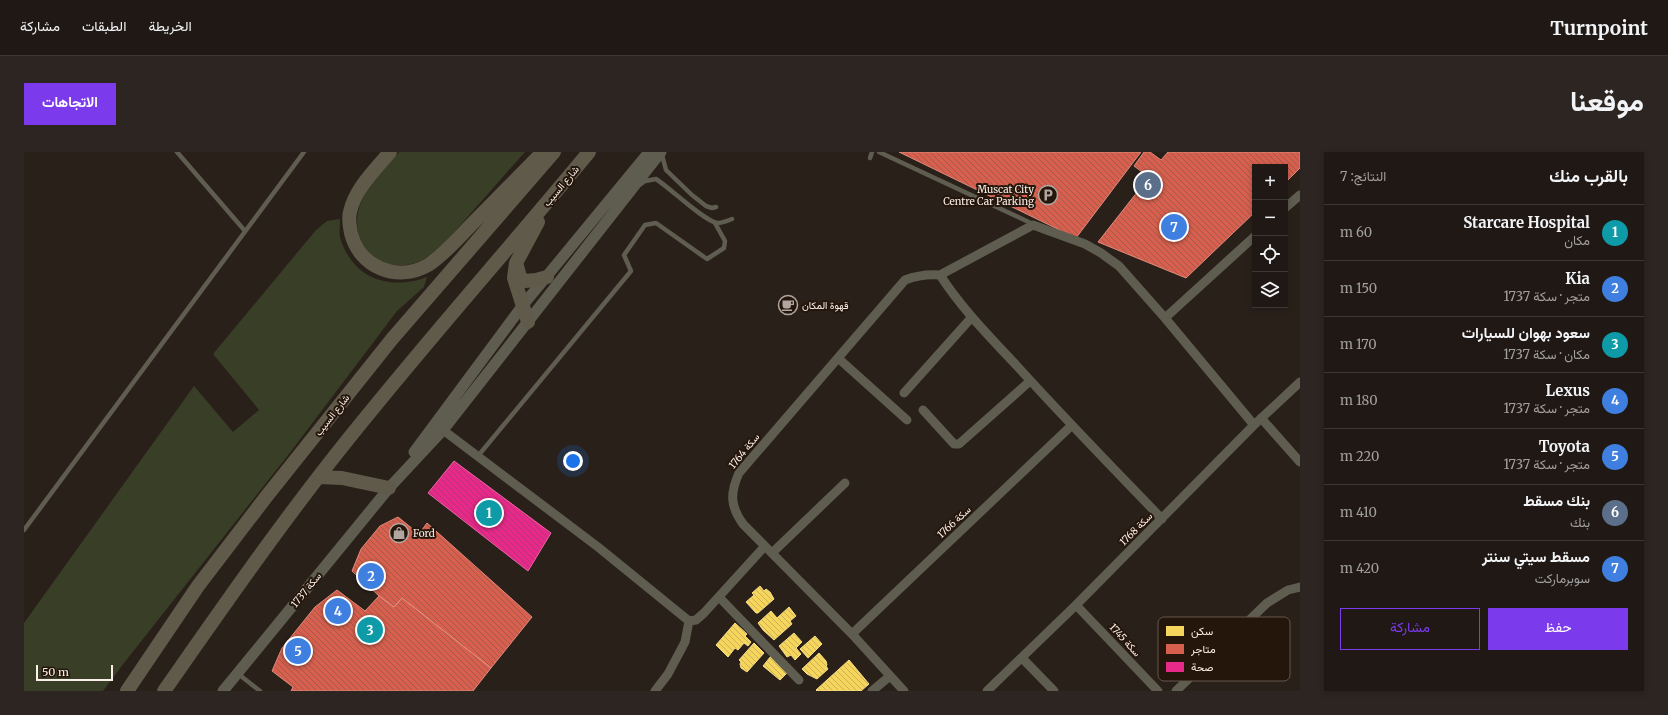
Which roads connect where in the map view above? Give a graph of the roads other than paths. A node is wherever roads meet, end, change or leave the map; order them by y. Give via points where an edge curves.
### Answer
1 (177, 152) edge
2 (304, 152) edge
3 (390, 152) edge
4 (543, 152) edge
5 (554, 152) edge
6 (589, 152) edge
7 (649, 152) edge
8 (662, 152) edge
9 (872, 152) edge
10 (878, 152) edge
11 (870, 158) dead end
12 (628, 193) junction
13 (1300, 195) edge
14 (552, 197) junction
15 (1288, 205) edge
16 (716, 207) dead end
17 (732, 218) dead end
18 (715, 223) junction
19 (1033, 225) junction
20 (245, 231) junction
21 (1252, 239) edge
22 (516, 263) junction
23 (940, 275) junction
24 (547, 276) junction
25 (524, 305) junction
26 (972, 317) junction
27 (1165, 318) junction
28 (528, 322) junction
29 (838, 358) junction
30 (1030, 381) junction
31 (1300, 382) edge
32 (904, 393) dead end
33 (923, 410) dead end
34 (1261, 418) junction
35 (907, 420) dead end
36 (1254, 425) junction
37 (1071, 426) junction
38 (443, 430) junction
39 (478, 456) junction
40 (1300, 462) edge
41 (319, 477) junction
42 (845, 483) dead end
43 (389, 488) junction
44 (1162, 519) junction
45 (24, 530) edge
46 (769, 549) junction
47 (1300, 587) edge
48 (719, 596) junction
49 (1076, 605) junction
50 (1253, 617) edge
51 (688, 621) junction
52 (852, 634) junction
53 (1022, 658) junction
54 (237, 673) junction
55 (890, 676) junction
56 (799, 680) dead end
57 (1186, 681) edge
58 (127, 691) edge
59 (164, 691) edge
60 (223, 691) edge
61 (260, 691) edge
62 (655, 691) edge
63 (872, 691) edge
64 (904, 691) edge
65 (987, 691) edge
66 (1054, 691) edge
67 (1158, 691) edge
68 (1176, 691) edge

1 - 20 lane
2 - 20 lane
3 - 4 highway via 364,183 349,214 353,243 374,266 395,273 413,271 427,265 448,249
5 - 58 highway, شارع السيب via 392,339 266,497 198,586
6 - 14 highway, شارع السيب
7 - 24 street
8 - 12 street
8 - 16 lane via 666,170 673,178 706,206
9 - 11 lane
10 - 19 lane
12 - 18 lane via 645,181 656,179
12 - 28 street
13 - 15 street
14 - 22 highway
14 - 41 highway, شارع السيب via 384,394
17 - 18 lane via 724,223
18 - 39 lane via 722,232 724,248 707,259 656,223 645,226 624,255 631,271
19 - 23 street
19 - 27 street via 1085,244 1101,253 1118,266
20 - 45 lane
21 - 27 street
22 - 24 highway via 520,276 525,281
22 - 25 highway via 514,278
23 - 26 street
23 - 29 street, سكة 1764 via 918,275 905,280
24 - 25 street
25 - 28 highway
25 - 43 street via 398,472
26 - 30 street
26 - 32 street
27 - 36 street
28 - 38 street
29 - 35 street
29 - 46 street, سكة 1764 via 739,473 733,485 733,506 737,516
30 - 33 street via 959,444 954,444
30 - 37 street
31 - 34 street, سكة 1768
34 - 36 street, سكة 1768
34 - 40 street
36 - 44 street, سكة 1768
37 - 44 street
37 - 52 street, سكة 1766
38 - 39 street
38 - 43 street
39 - 51 street via 598,547
41 - 43 highway via 342,478
41 - 59 highway, شارع السيب
42 - 46 street
43 - 54 street, سكة 1737
44 - 49 street, سكة 1768
46 - 48 street
46 - 52 street, سكة 1764
47 - 50 street via 1288,590 1267,603
48 - 51 street via 696,620
48 - 56 street
49 - 53 street, سكة 1768
49 - 67 street, سكة 1745
51 - 62 street via 685,642 668,674
52 - 55 street, سكة 1764
53 - 65 street, سكة 1768
53 - 66 street
54 - 60 street, سكة 1737
54 - 61 lane
55 - 63 street
55 - 64 street, سكة 1764
57 - 68 street

